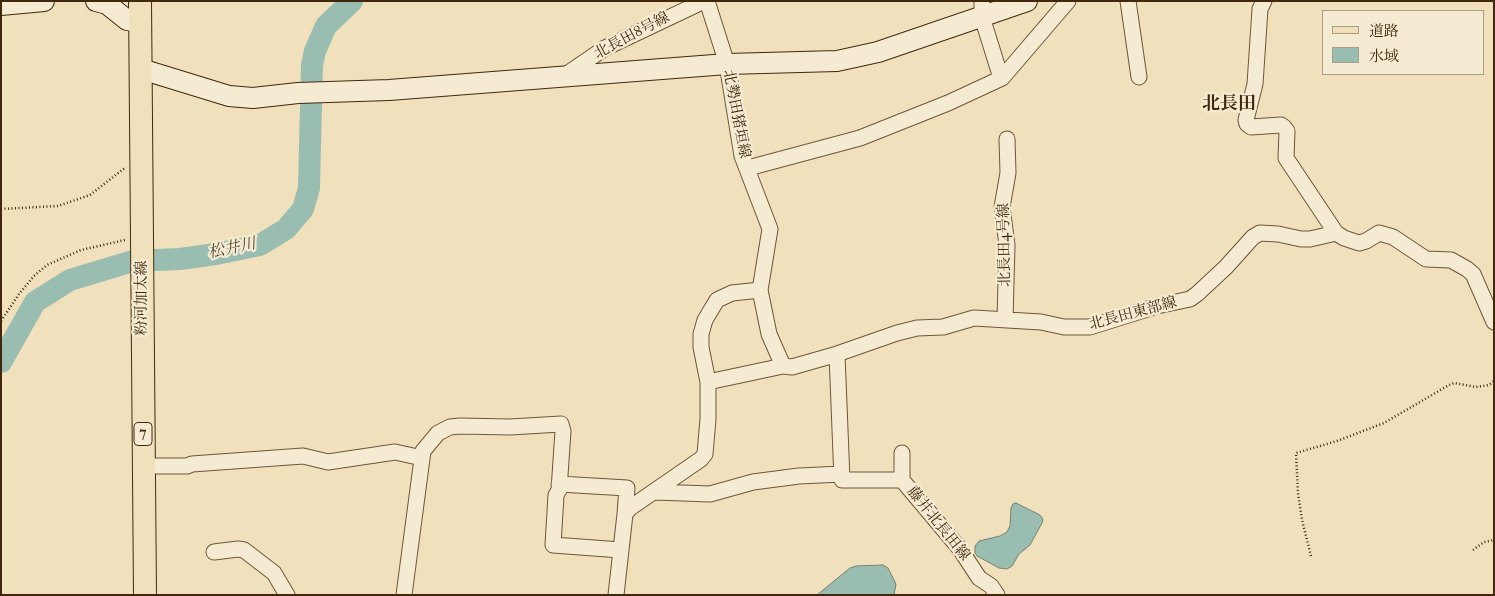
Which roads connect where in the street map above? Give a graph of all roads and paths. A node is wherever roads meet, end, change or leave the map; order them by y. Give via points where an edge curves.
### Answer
1 (44, 1) edge
2 (96, 1) edge
3 (705, 1) edge
4 (1027, 1) edge
5 (1068, 1) edge
6 (1128, 1) edge
7 (1264, 1) edge
8 (1, 5) edge
9 (982, 9) edge
10 (140, 12) edge
11 (726, 64) junction
12 (141, 69) junction
13 (564, 76) junction
14 (1139, 77) dead end
15 (1001, 78) junction
16 (1007, 139) dead end
17 (141, 156) junction
18 (748, 168) junction
19 (1, 209) edge
20 (1336, 233) junction
21 (142, 241) junction
22 (760, 290) junction
23 (1005, 320) junction
24 (1, 321) edge
25 (1494, 322) edge
26 (837, 354) junction
27 (783, 366) junction
28 (1494, 381) edge
29 (708, 382) junction
30 (902, 453) dead end
31 (422, 458) junction
32 (144, 466) junction
33 (842, 474) junction
34 (902, 480) junction
35 (559, 484) junction
36 (655, 492) junction
37 (625, 514) junction
38 (1494, 540) edge
39 (621, 550) junction
40 (1473, 550) dead end
41 (214, 552) dead end
42 (1311, 556) dead end
43 (145, 595) edge
44 (287, 595) edge
45 (404, 595) edge
46 (616, 595) edge
47 (997, 595) edge

1 - 8 street
2 - 10 street via 107,4 127,20
3 - 11 street, 北勢田猪垣線
3 - 13 street, 北長田8号線 via 605,48
4 - 9 street
5 - 15 street
6 - 14 street
7 - 20 street via 1260,9 1255,84 1247,124 1284,126 1286,158
9 - 11 street via 878,52 837,61
9 - 15 street
10 - 12 main road, 粉河加太線 / 7
11 - 13 street
11 - 18 street, 北勢田猪垣線 via 742,156
12 - 13 street via 229,96 253,98
12 - 17 main road, 粉河加太線 / 7
15 - 18 street via 860,138
16 - 23 street, 北長田4号線 via 1008,173 1002,208 1007,245
17 - 19 path via 90,195 58,206
17 - 21 main road, 粉河加太線 / 7
18 - 22 street, 北勢田猪垣線 via 770,229
20 - 23 street, 北長田東部線 via 1310,239 1260,233 1253,236 1226,267 1190,299 1106,323 1064,327
20 - 25 street via 1359,243 1379,233 1388,234 1426,259 1451,260 1467,269 1473,274
21 - 24 path via 81,250 47,265 19,294
21 - 32 main road, 粉河加太線 / 7
22 - 27 street via 769,334
22 - 29 street via 732,293 718,300 710,310 701,334
23 - 26 street, 北長田東部線 via 974,318 943,327 897,332
26 - 27 street, 北長田東部線 via 792,367
26 - 33 street
27 - 29 street, 北長田東部線
28 - 42 path via 1490,385 1476,387 1454,383 1384,422 1296,453 1302,520
29 - 36 street via 705,454
30 - 34 street
31 - 32 street via 395,452 328,462 303,456 187,466
31 - 35 street via 430,440 450,427 561,424
31 - 45 street
32 - 43 main road, 粉河加太線 / 7
33 - 34 street, 藤井北長田線 via 842,480
33 - 36 street via 753,482 710,494
34 - 47 street, 藤井北長田線 via 960,549 979,578
35 - 37 street via 627,488
35 - 39 street via 553,545
36 - 37 street
37 - 39 street
38 - 40 path
39 - 46 street
41 - 44 street via 244,550 274,573

